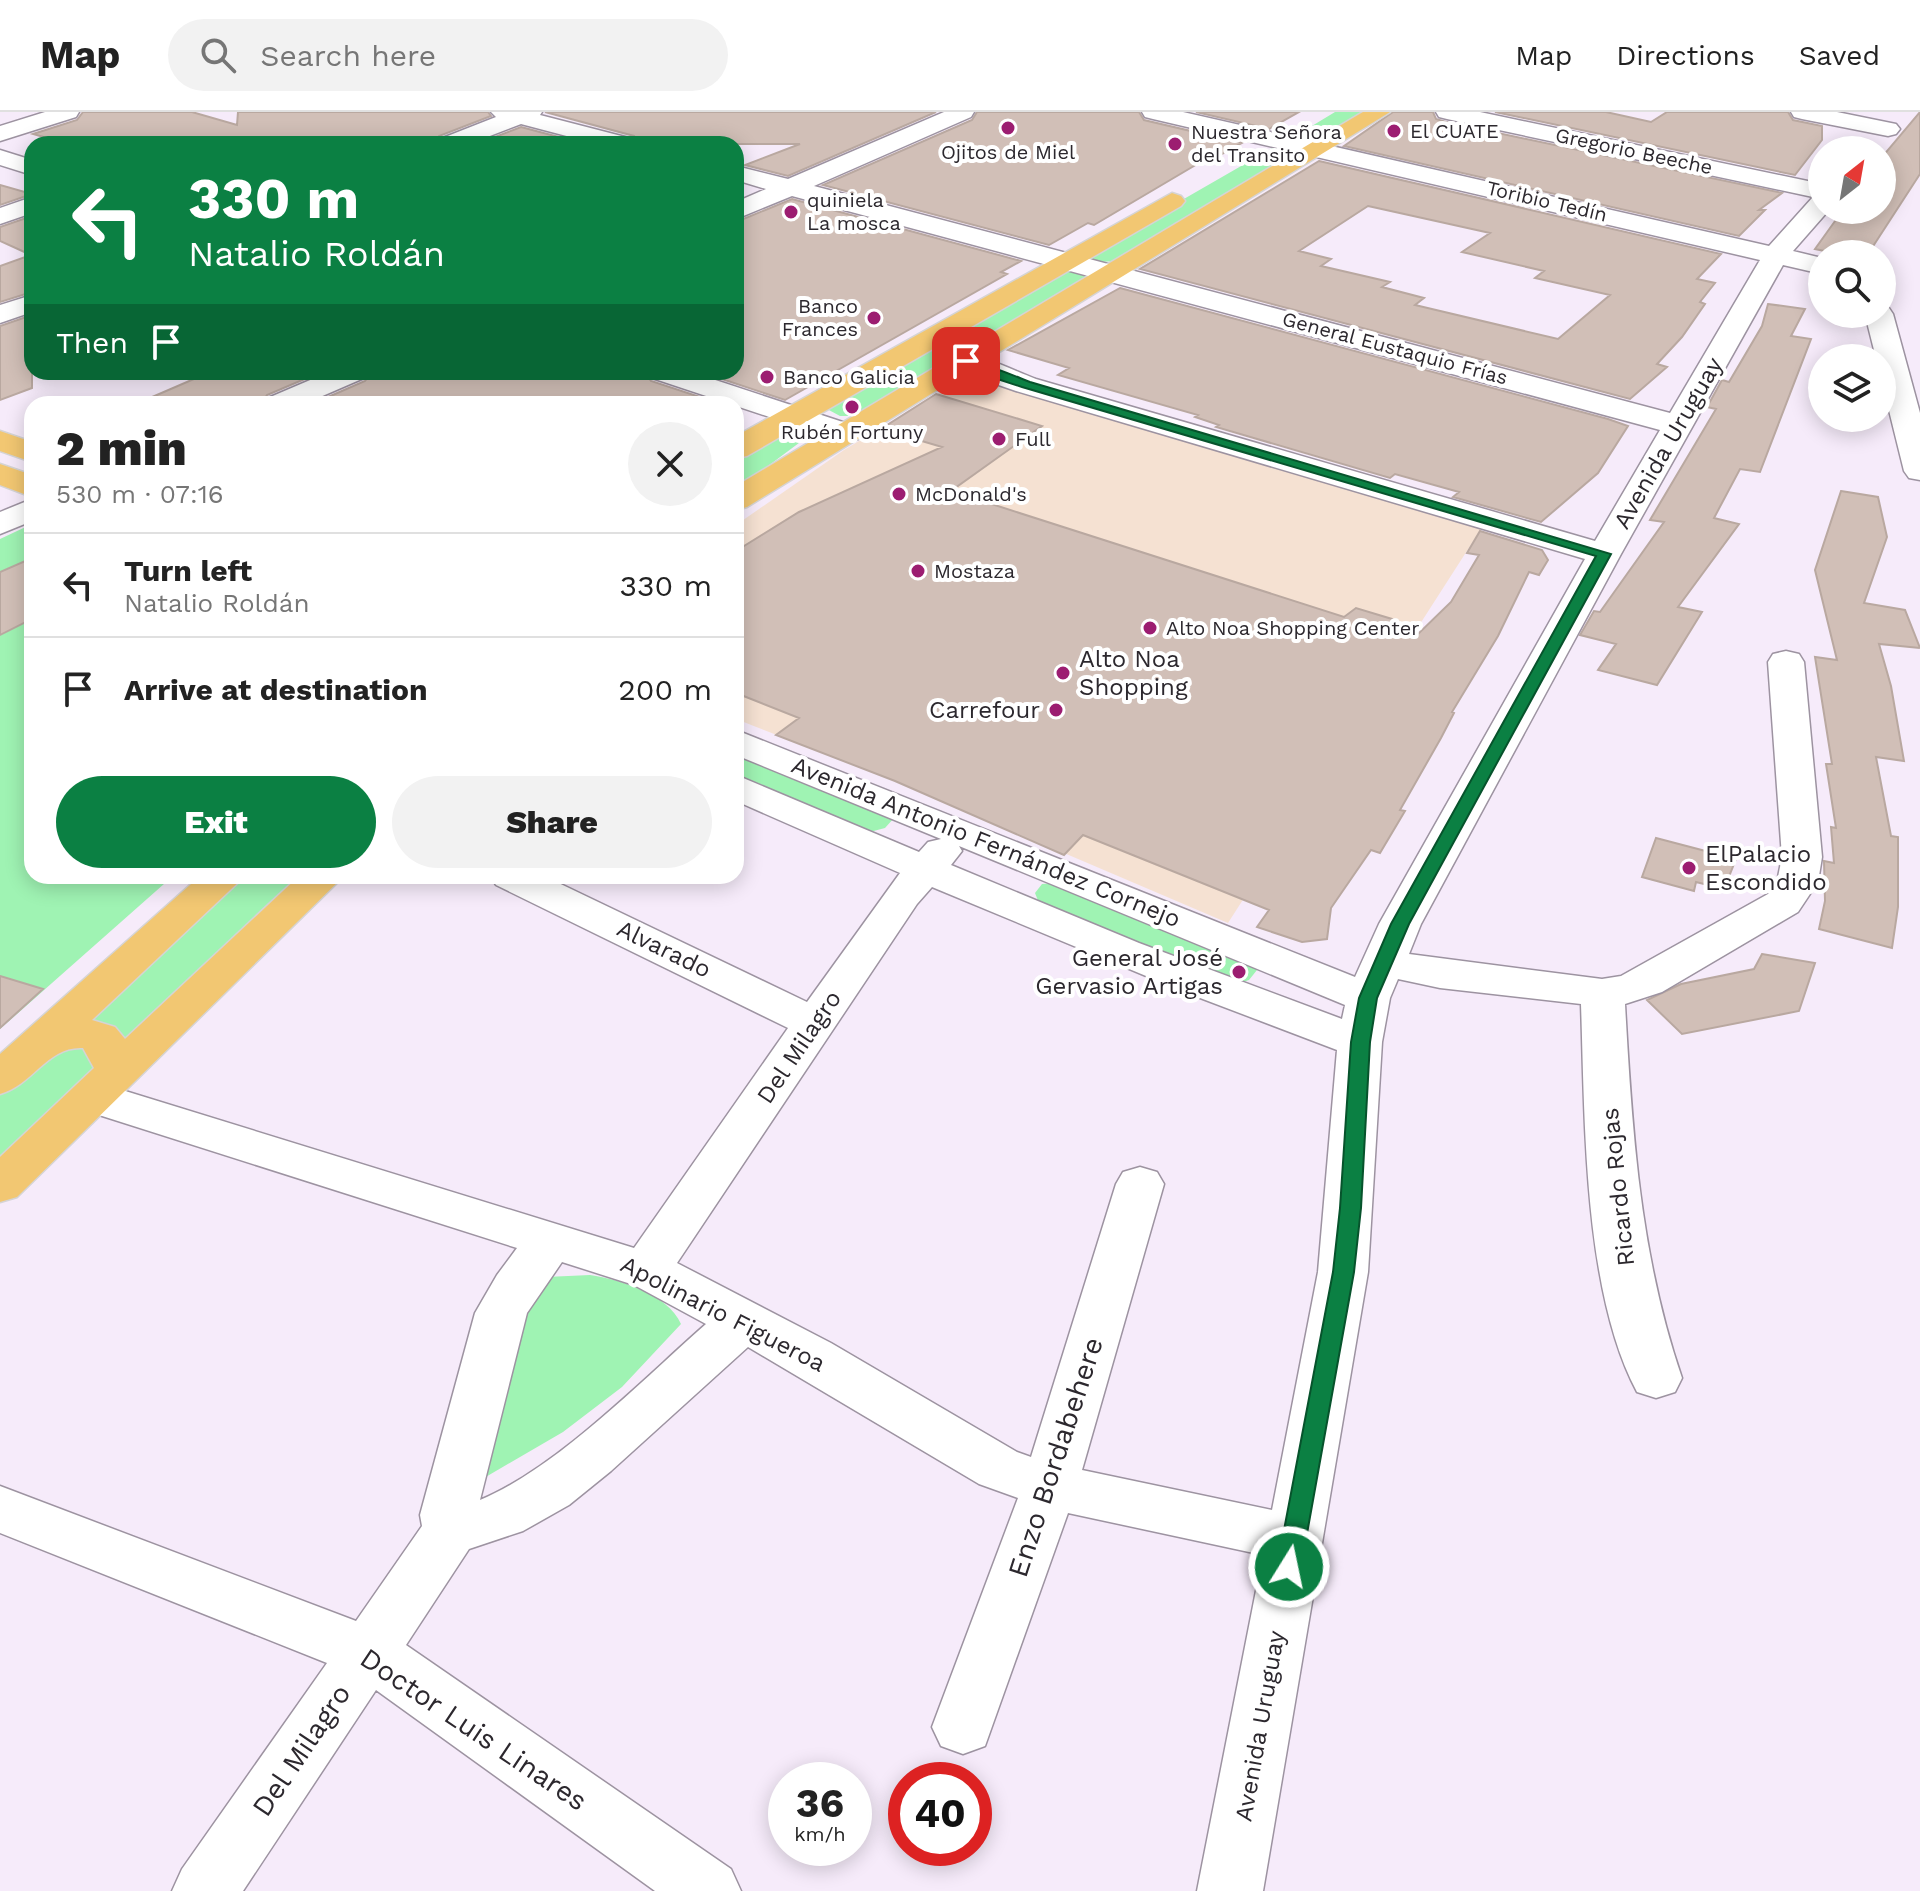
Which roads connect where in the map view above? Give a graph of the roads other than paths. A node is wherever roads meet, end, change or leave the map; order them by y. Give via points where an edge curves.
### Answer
1 (68, 112) edge
2 (963, 112) edge
3 (1153, 112) edge
4 (1379, 112) edge
5 (1447, 112) edge
6 (1802, 112) edge
7 (517, 114) edge
8 (1896, 120) edge
9 (1301, 127) dead end
10 (0, 134) edge
11 (466, 136) edge
12 (596, 136) edge
13 (1882, 136) edge
14 (1277, 140) junction
15 (1318, 149) junction
16 (0, 157) edge
17 (1240, 162) dead end
18 (24, 165) edge
19 (744, 175) edge
20 (793, 187) junction
21 (1808, 188) edge
22 (1187, 192) dead end
23 (24, 208) edge
24 (744, 208) edge
25 (0, 216) edge
26 (1808, 218) edge
27 (1776, 254) junction
28 (1071, 260) junction
29 (1808, 262) edge
30 (1113, 271) junction
31 (24, 306) edge
32 (0, 315) edge
33 (1883, 328) edge
34 (934, 338) junction
35 (973, 357) junction
36 (335, 380) edge
37 (687, 380) edge
38 (298, 396) edge
39 (736, 396) edge
40 (744, 399) edge
41 (798, 416) junction
42 (1678, 425) junction
43 (847, 433) junction
44 (0, 440) edge
45 (744, 445) edge
46 (24, 450) edge
47 (1920, 471) edge
48 (0, 473) edge
49 (24, 484) edge
50 (744, 495) edge
51 (24, 513) edge
52 (0, 524) edge
53 (1604, 554) junction
54 (1786, 662) dead end
55 (744, 744) edge
56 (744, 790) edge
57 (960, 832) junction
58 (924, 869) junction
59 (215, 884) edge
60 (315, 884) edge
61 (527, 884) edge
62 (1376, 980) junction
63 (1602, 993) junction
64 (816, 1024) junction
65 (42, 1040) junction
66 (1360, 1042) junction
67 (0, 1079) edge
68 (106, 1084) junction
69 (1140, 1184) dead end
70 (0, 1185) edge
71 (551, 1240) junction
72 (646, 1270) junction
73 (743, 1321) junction
74 (1656, 1378) dead end
75 (1050, 1486) junction
76 (0, 1509) edge
77 (451, 1530) junction
78 (1294, 1538) junction
79 (367, 1652) junction
80 (963, 1727) dead end
81 (205, 1891) edge
82 (708, 1891) edge
83 (1230, 1891) edge

1 - 10 street
2 - 20 street
3 - 14 street, Toribio Tedín
4 - 15 main road
5 - 21 street, Gregorio Beeche
6 - 8 street
7 - 11 street
7 - 12 street
8 - 13 street
9 - 14 main road
14 - 15 street, Toribio Tedín
14 - 17 main road
15 - 27 street, Toribio Tedín
15 - 30 main road
16 - 18 street
19 - 20 street, General Eustaquio Frías
20 - 24 street
20 - 28 street, General Eustaquio Frías
22 - 28 main road
23 - 25 street
26 - 27 street, Avenida Uruguay
27 - 29 street, Toribio Tedín
27 - 42 street, Avenida Uruguay
28 - 30 street, General Eustaquio Frías
28 - 34 main road
30 - 35 main road
30 - 42 street, General Eustaquio Frías
31 - 32 street
33 - 47 street
34 - 35 main road via 965,340
34 - 41 main road
35 - 43 main road
35 - 53 street via 974,367 1026,385
36 - 38 street
37 - 39 street
40 - 41 street
41 - 43 street
41 - 45 main road
42 - 53 street, Avenida Uruguay
43 - 50 main road
44 - 46 main road
48 - 49 main road
51 - 52 street
53 - 62 street, Avenida Uruguay via 1400,924
54 - 63 street, Avenida Antonio Fernández Cornejo via 1802,857 1796,889 1783,903 1647,982
55 - 57 street, Avenida Antonio Fernández Cornejo
56 - 58 street, Avenida Antonio Fernández Cornejo
57 - 58 street, Del Milagro
57 - 62 street, Avenida Antonio Fernández Cornejo
58 - 64 street, Del Milagro
58 - 66 street, Avenida Antonio Fernández Cornejo
59 - 65 main road
60 - 68 main road
61 - 64 street, Alvarado
62 - 63 street, Avenida Antonio Fernández Cornejo via 1440,974
62 - 66 street, Avenida Uruguay
63 - 74 street, Ricardo Rojas via 1611,1164 1632,1299
64 - 72 street, Del Milagro
65 - 67 main road
65 - 68 main road via 73,1032 100,1037 112,1050
66 - 78 street, Avenida Uruguay via 1343,1272
68 - 70 main road
68 - 71 street, Apolinario Figueroa
69 - 75 street, Enzo Bordabehere
71 - 72 street, Apolinario Figueroa
71 - 77 street, Del Milagro via 501,1313 448,1515
72 - 73 street, Apolinario Figueroa
73 - 75 street, Apolinario Figueroa via 998,1468
73 - 77 street via 574,1473 538,1498 474,1527
75 - 78 street, Apolinario Figueroa
75 - 80 street, Enzo Bordabehere
76 - 79 street, Doctor Luis Linares
77 - 79 street, Del Milagro
78 - 83 street, Avenida Uruguay
79 - 81 street, Del Milagro
79 - 82 street, Doctor Luis Linares

